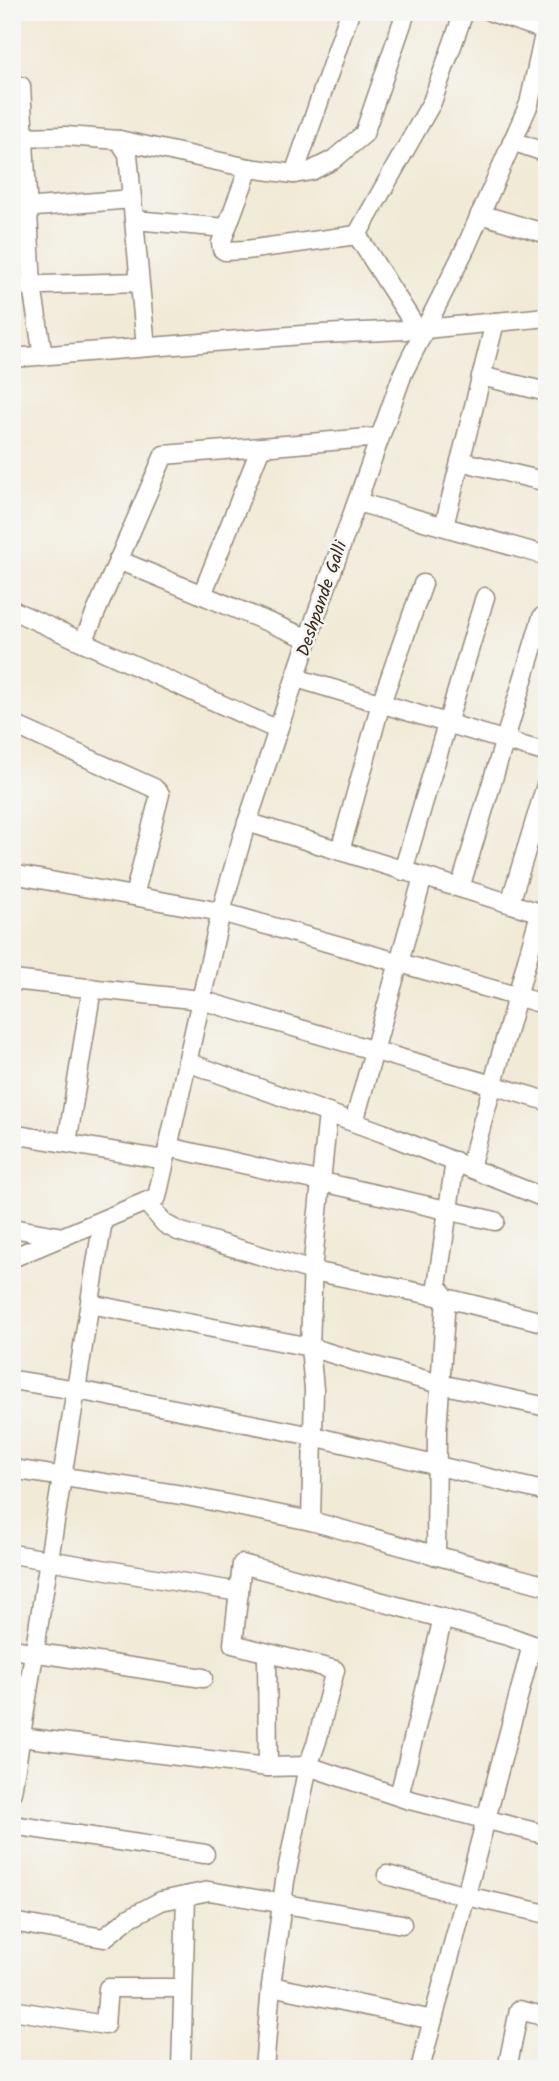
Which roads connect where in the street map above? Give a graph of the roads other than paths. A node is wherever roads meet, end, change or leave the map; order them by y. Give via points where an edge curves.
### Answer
1 (349, 12) edge
2 (407, 12) edge
3 (464, 12) edge
4 (491, 12) edge
5 (546, 26) edge
6 (21, 86) dead end
7 (19, 137) edge
8 (119, 140) junction
9 (512, 141) junction
10 (547, 153) edge
11 (249, 168) junction
12 (294, 174) junction
13 (132, 199) junction
14 (20, 209) edge
15 (480, 214) junction
16 (134, 220) junction
17 (226, 228) junction
18 (547, 234) edge
19 (357, 235) junction
20 (139, 282) junction
21 (12, 286) edge
22 (33, 286) junction
23 (545, 313) edge
24 (495, 322) junction
25 (421, 329) junction
26 (146, 347) junction
27 (43, 356) junction
28 (12, 358) edge
29 (481, 376) junction
30 (547, 392) edge
31 (380, 437) junction
32 (261, 447) junction
33 (460, 461) junction
34 (547, 482) edge
35 (357, 502) junction
36 (444, 526) junction
37 (547, 556) edge
38 (118, 560) junction
39 (423, 584) dead end
40 (202, 595) junction
41 (485, 597) dead end
42 (12, 611) edge
43 (542, 617) dead end
44 (309, 639) junction
45 (83, 642) junction
46 (296, 678) junction
47 (381, 703) junction
48 (447, 723) junction
49 (278, 730) junction
50 (14, 731) edge
51 (504, 740) junction
52 (547, 753) edge
53 (547, 782) edge
54 (247, 822) junction
55 (340, 851) junction
56 (403, 871) junction
57 (423, 877) junction
58 (13, 878) edge
59 (460, 888) junction
60 (134, 896) junction
61 (510, 903) junction
62 (221, 912) junction
63 (543, 914) edge
64 (398, 962) junction
65 (12, 979) edge
66 (92, 988) junction
67 (517, 996) junction
68 (201, 1000) junction
69 (547, 1005) edge
70 (374, 1049) junction
71 (187, 1062) junction
72 (493, 1084) junction
73 (547, 1101) edge
74 (328, 1113) junction
75 (354, 1122) junction
76 (12, 1135) edge
77 (66, 1143) junction
78 (167, 1153) junction
79 (462, 1164) junction
80 (321, 1181) junction
81 (547, 1199) edge
82 (151, 1200) junction
83 (448, 1210) junction
84 (103, 1220) junction
85 (495, 1221) dead end
86 (12, 1228) edge
87 (63, 1237) junction
88 (12, 1258) edge
89 (313, 1271) junction
90 (446, 1298) junction
91 (90, 1304) junction
92 (547, 1323) edge
93 (310, 1347) junction
94 (12, 1380) edge
95 (440, 1384) junction
96 (77, 1390) junction
97 (547, 1407) edge
98 (313, 1436) junction
99 (436, 1466) junction
100 (12, 1469) edge
101 (63, 1477) junction
102 (547, 1492) edge
103 (311, 1521) junction
104 (12, 1555) edge
105 (436, 1556) junction
106 (50, 1560) junction
107 (547, 1586) edge
108 (239, 1592) junction
109 (443, 1618) junction
110 (12, 1648) edge
111 (539, 1648) edge
112 (35, 1653) junction
113 (267, 1653) junction
114 (203, 1678) dead end
115 (17, 1737) edge
116 (308, 1766) junction
117 (268, 1767) junction
118 (12, 1792) edge
119 (399, 1796) junction
120 (486, 1820) junction
121 (12, 1825) edge
122 (547, 1835) edge
123 (205, 1854) dead end
124 (387, 1875) dead end
125 (186, 1896) junction
126 (466, 1896) junction
127 (282, 1902) junction
128 (547, 1914) edge
129 (12, 1922) edge
130 (402, 1924) dead end
131 (271, 1986) junction
132 (183, 1988) junction
133 (12, 2010) edge
134 (547, 2017) edge
135 (433, 2020) junction
136 (418, 2068) edge
137 (181, 2069) edge
138 (264, 2069) edge
139 (507, 2069) edge

1 - 12 street
2 - 12 street via 364,134 333,160
3 - 19 street via 432,102
4 - 5 street
5 - 9 street, Deshpande Galli via 529,104
6 - 7 street
7 - 8 street
7 - 14 street
8 - 11 street
8 - 13 street via 128,154
9 - 10 street
9 - 15 street, Deshpande Galli
11 - 12 street
11 - 17 street
13 - 14 street
13 - 16 street
14 - 22 street
15 - 18 street
15 - 25 street, Deshpande Galli
16 - 17 street
16 - 20 street
17 - 19 street via 221,247 225,251
19 - 25 street
20 - 22 street
20 - 26 street
21 - 22 street
22 - 27 street
23 - 24 street
24 - 25 street
24 - 29 street
25 - 26 street
25 - 31 street, Deshpande Galli
26 - 27 street
27 - 28 street
29 - 30 street
29 - 33 street
31 - 32 street
31 - 35 street, Deshpande Galli
32 - 38 street via 164,455
32 - 40 street
33 - 34 street
33 - 36 street
35 - 36 street
35 - 44 street, Deshpande Galli
36 - 37 street
38 - 40 street
38 - 45 street
39 - 47 street
40 - 44 street
41 - 48 street
42 - 45 street
43 - 51 street
44 - 46 street, Deshpande Galli
45 - 49 street
46 - 47 street
46 - 49 street, Deshpande Galli
47 - 48 street
47 - 55 street
48 - 51 street
48 - 56 street
49 - 54 street, Deshpande Galli
50 - 60 street via 160,794
51 - 52 street
51 - 59 street
53 - 61 street
54 - 55 street
54 - 62 street, Deshpande Galli
55 - 56 street
56 - 57 street
57 - 59 street
57 - 64 street
58 - 60 street
59 - 61 street
60 - 62 street
61 - 63 street
62 - 64 street
62 - 68 street, Deshpande Galli
63 - 67 street
64 - 67 street
64 - 70 street
65 - 66 street
66 - 68 street
66 - 77 street
67 - 69 street
67 - 72 street
68 - 70 street
68 - 71 street, Deshpande Galli
70 - 72 street
70 - 75 street
71 - 74 street
71 - 78 street, Deshpande Galli
72 - 73 street
72 - 79 street
74 - 75 street
74 - 80 street
75 - 79 street
76 - 77 street
77 - 78 street
78 - 80 street
78 - 82 street, Deshpande Galli
79 - 81 street
79 - 83 street
80 - 83 street
80 - 89 street
82 - 84 street
82 - 89 street via 166,1224 178,1231
83 - 85 street
83 - 90 street via 437,1286
84 - 87 street
84 - 91 street
86 - 87 street
87 - 88 street
89 - 90 street
89 - 93 street
90 - 92 street
90 - 95 street
91 - 93 street
91 - 96 street
93 - 95 street
93 - 98 street
94 - 96 street
95 - 97 street
95 - 99 street
96 - 98 street
96 - 101 street
98 - 99 street
98 - 103 street
99 - 102 street
99 - 105 street
100 - 101 street
101 - 103 street
101 - 106 street
103 - 105 street
104 - 106 street
105 - 107 street
106 - 108 street
106 - 112 street
108 - 109 street via 242,1564
108 - 113 street via 233,1644
109 - 111 street
109 - 119 street
110 - 112 street
111 - 120 street
112 - 114 street
112 - 115 street
113 - 116 street via 335,1670
113 - 117 street
115 - 117 street
115 - 118 street
116 - 117 street
116 - 119 street
116 - 127 street
119 - 120 street
120 - 122 street
120 - 126 street
121 - 123 street
124 - 126 street
125 - 127 street via 209,1891
125 - 129 street via 161,1901 104,1938
125 - 132 street
126 - 128 street
126 - 135 street
127 - 130 street
127 - 131 street
131 - 135 street
131 - 138 street
132 - 133 street via 108,1988 105,2025
132 - 137 street
134 - 139 street via 519,2010
135 - 136 street

